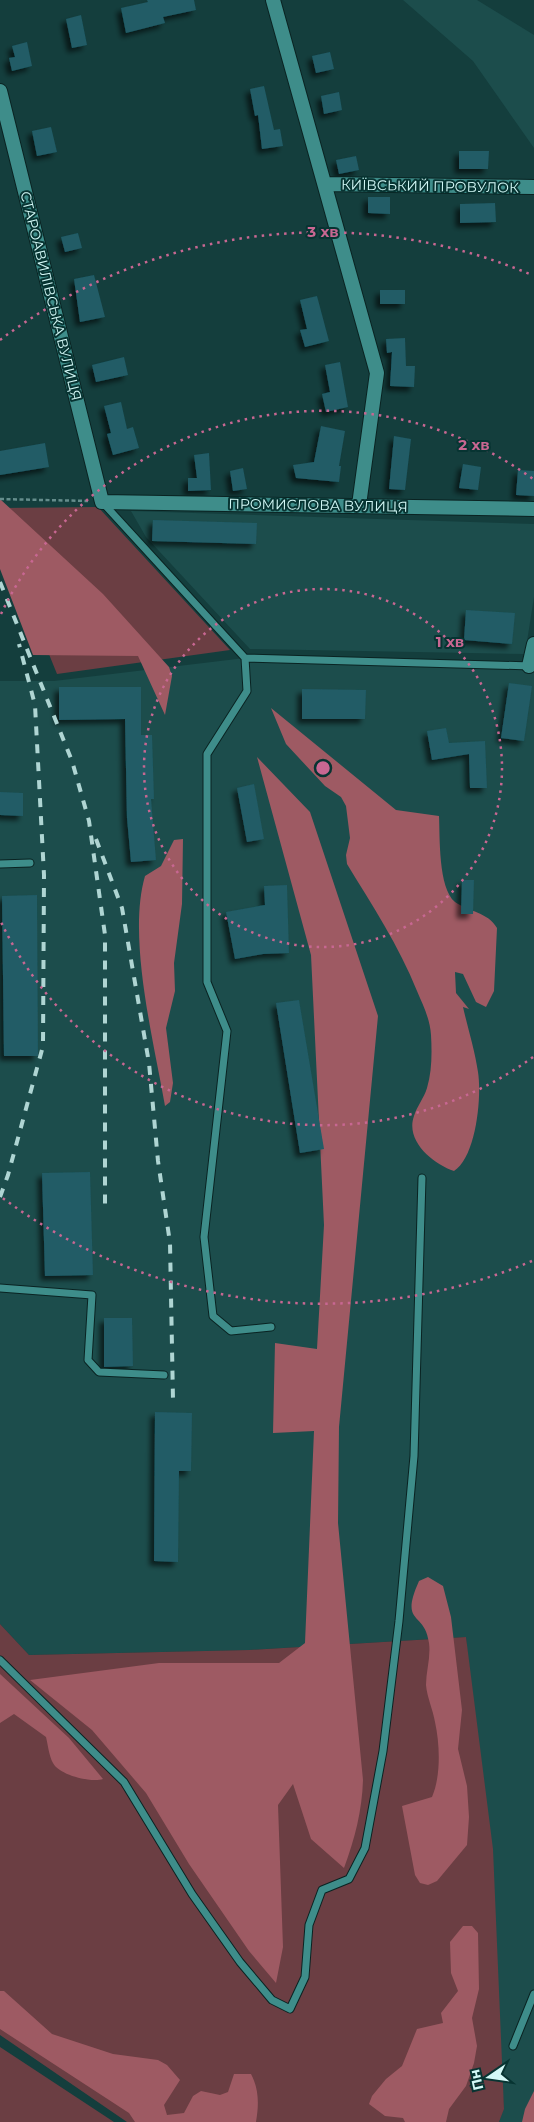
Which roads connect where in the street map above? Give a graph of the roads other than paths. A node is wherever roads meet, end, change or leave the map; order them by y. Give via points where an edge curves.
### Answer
1 (273, 0) edge
2 (0, 91) edge
3 (326, 184) junction
4 (534, 187) edge
5 (102, 502) junction
6 (359, 505) junction
7 (534, 509) edge
8 (534, 644) edge
9 (245, 658) junction
10 (532, 666) edge
11 (30, 863) dead end
12 (0, 864) edge
13 (422, 1178) dead end
14 (0, 1288) edge
15 (271, 1327) dead end
16 (164, 1375) dead end
17 (0, 1660) edge
18 (534, 1994) edge
19 (513, 2046) dead end

1 - 3 street
2 - 5 street, СТАРОАВИЛІВСЬКА ВУЛИЦЯ
3 - 4 street, КИЇВСЬКИЙ ПРОВУЛОК
3 - 6 street via 377,372
5 - 6 street, ПРОМИСЛОВА ВУЛИЦЯ
5 - 9 lane
6 - 7 street, ПРОМИСЛОВА ВУЛИЦЯ
8 - 10 street
9 - 10 lane
9 - 15 lane via 247,691 208,754 207,982 227,1031 204,1237 213,1316 231,1331
11 - 12 lane
13 - 17 lane via 414,1456 383,1751 365,1848 349,1879 322,1890 309,1925 306,1977 290,2009 272,2000 240,1962 192,1894 124,1782
14 - 16 lane via 92,1295 88,1360 98,1372
18 - 19 lane

